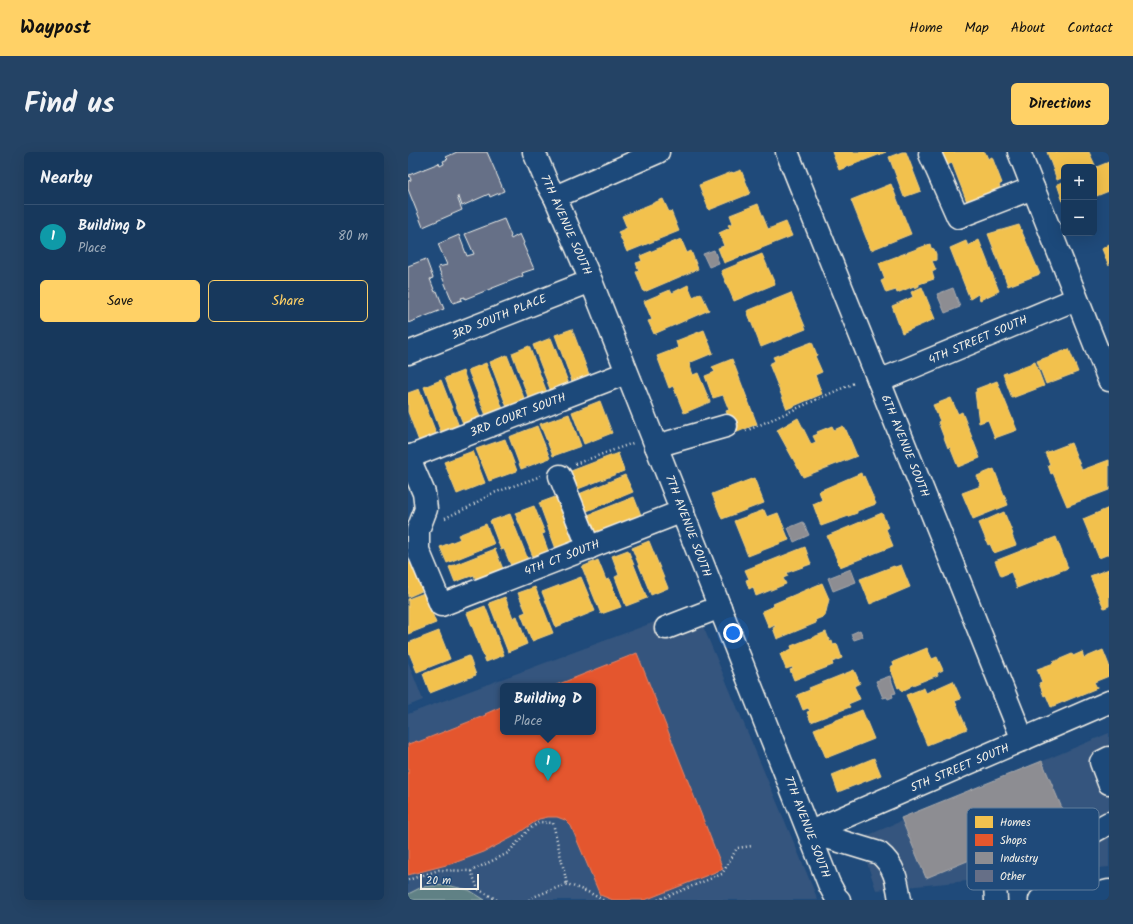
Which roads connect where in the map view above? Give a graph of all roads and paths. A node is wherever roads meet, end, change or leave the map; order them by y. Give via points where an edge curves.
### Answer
1 (534, 152) edge
2 (658, 152) edge
3 (787, 152) edge
4 (931, 152) edge
5 (1019, 152) edge
6 (1033, 188) junction
7 (555, 197) junction
8 (591, 280) junction
9 (1076, 299) junction
10 (408, 353) edge
11 (626, 372) junction
12 (1109, 380) edge
13 (879, 382) junction
14 (854, 383) dead end
15 (733, 430) joint
16 (635, 442) dead end
17 (656, 446) junction
18 (408, 456) edge
19 (557, 473) junction
20 (683, 511) junction
21 (440, 520) dead end
22 (588, 548) junction
23 (720, 607) junction
24 (666, 628) dead end
25 (1109, 702) edge
26 (1023, 740) junction
27 (1109, 758) edge
28 (1109, 783) edge
29 (1109, 823) edge
30 (1099, 829) edge
31 (810, 832) junction
32 (752, 846) dead end
33 (471, 871) junction
34 (408, 880) edge
35 (567, 884) junction
36 (995, 890) edge
37 (1101, 893) edge
38 (497, 900) edge
39 (529, 900) edge
40 (603, 900) edge
41 (658, 900) edge
42 (839, 900) edge
43 (900, 900) edge
44 (996, 900) edge
45 (1040, 900) edge

1 - 7 street, 7TH AVENUE SOUTH
2 - 7 street
3 - 13 street, 6TH AVENUE SOUTH
4 - 6 street via 958,217
5 - 6 street
6 - 9 street
7 - 8 street, 7TH AVENUE SOUTH
8 - 10 street, 3RD SOUTH PLACE
8 - 11 street, 7TH AVENUE SOUTH
9 - 12 street
9 - 13 street, 4TH STREET SOUTH
11 - 17 street, 7TH AVENUE SOUTH
11 - 18 street, 3RD COURT SOUTH
13 - 26 street, 6TH AVENUE SOUTH
14 - 15 path
15 - 17 street
16 - 19 path
17 - 20 street, 7TH AVENUE SOUTH
18 - 22 street, 4TH CT SOUTH via 424,493 426,509 418,530 418,550 441,605
19 - 21 path via 491,494
19 - 22 street
20 - 22 street, 4TH CT SOUTH
20 - 23 street, 7TH AVENUE SOUTH
23 - 24 street
23 - 31 street, 7TH AVENUE SOUTH
25 - 26 street, 5TH STREET SOUTH
26 - 31 street, 5TH STREET SOUTH
27 - 28 street via 1101,762
29 - 30 street
31 - 42 street, 7TH AVENUE SOUTH via 829,884
31 - 43 street via 879,853 887,859 896,876
32 - 41 path via 737,848 722,874
33 - 34 path via 439,870
33 - 35 path via 508,853 529,829 540,822 553,823
33 - 38 path via 478,889
35 - 39 path
35 - 40 path
36 - 44 street
37 - 45 street

